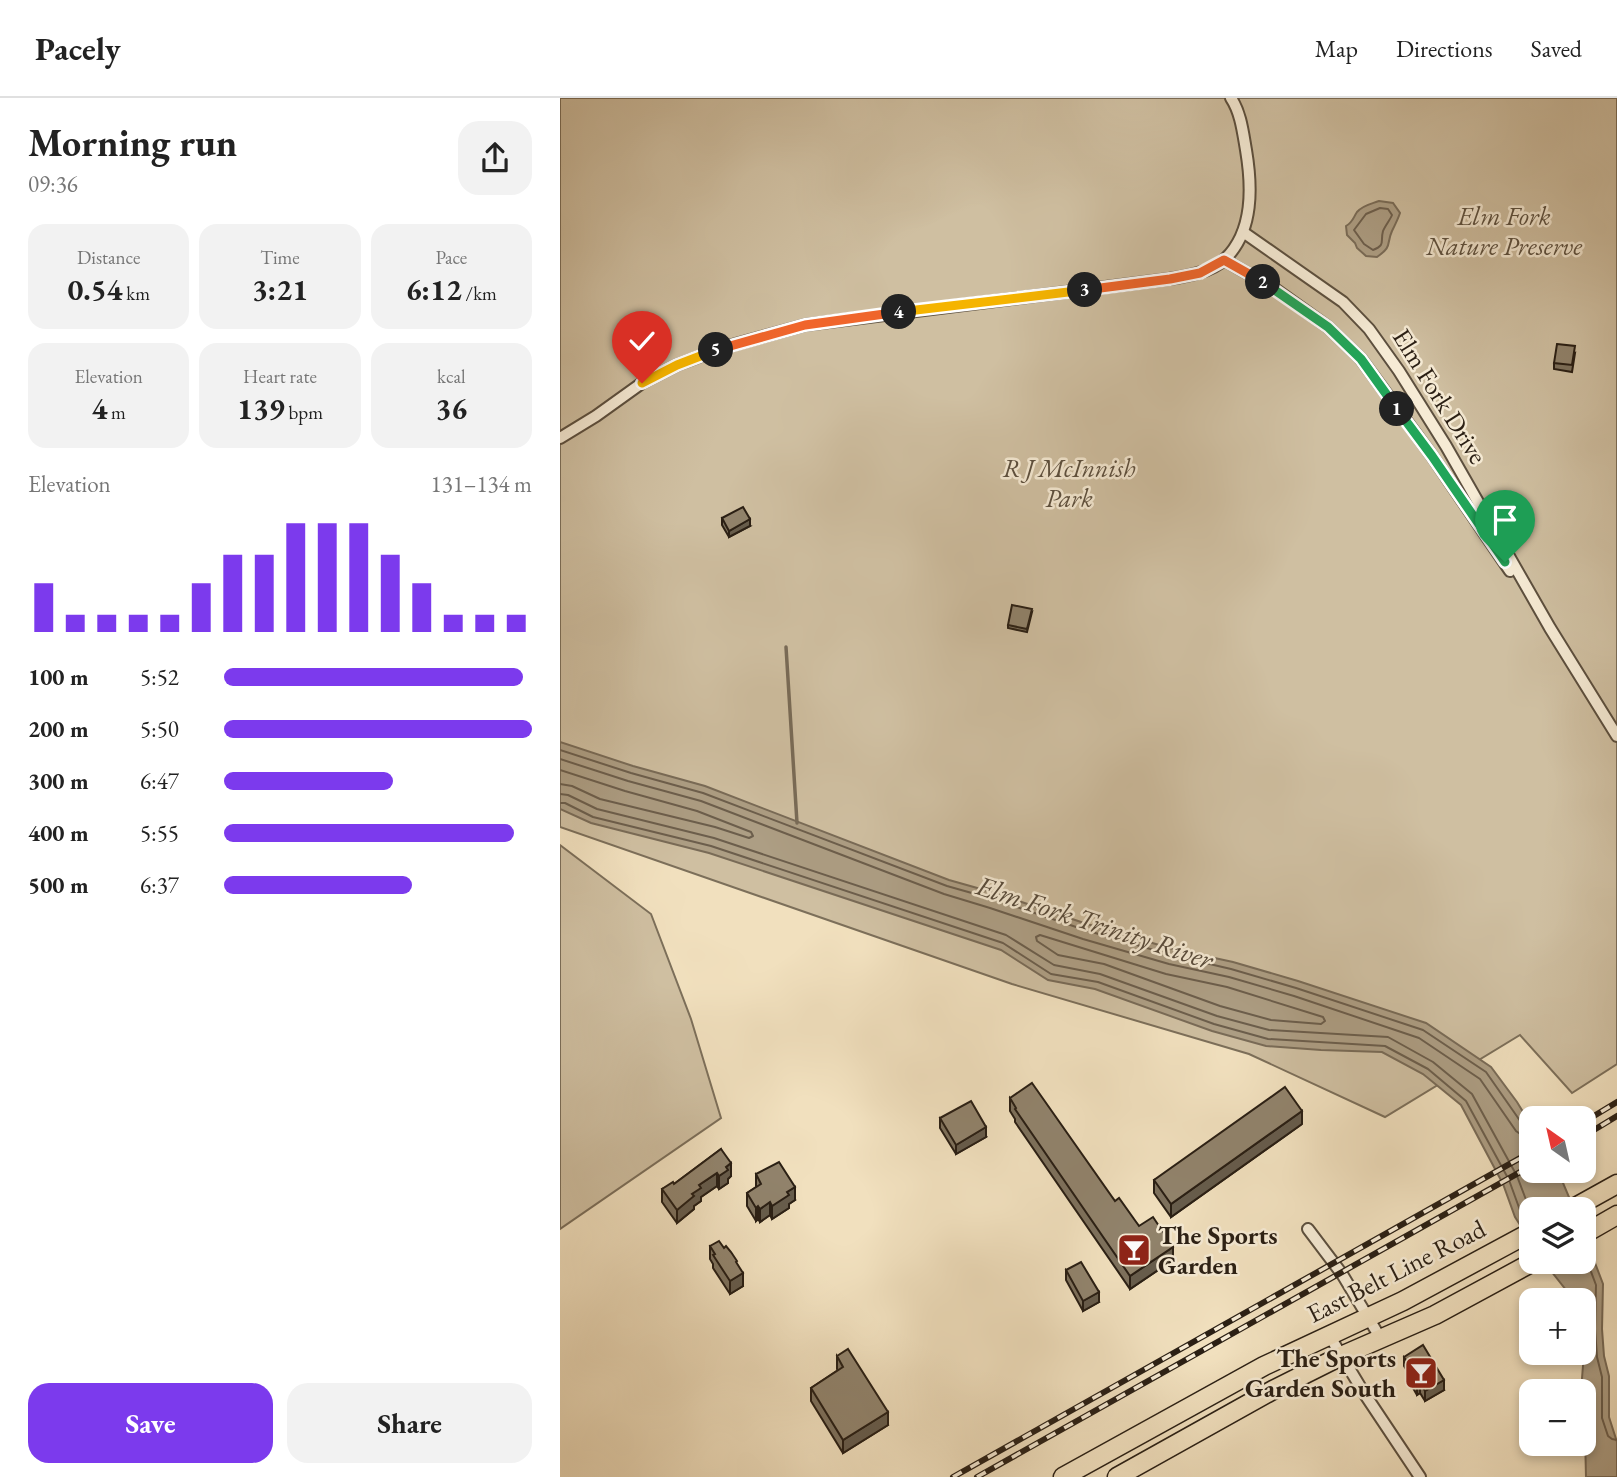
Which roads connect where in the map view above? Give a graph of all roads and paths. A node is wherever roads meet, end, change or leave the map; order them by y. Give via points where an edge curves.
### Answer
1 (1231, 98) edge
2 (1243, 232) junction
3 (1224, 260) junction
4 (560, 438) edge
5 (1550, 628) junction
6 (1617, 736) edge
7 (1612, 1187) edge
8 (1594, 1197) edge
9 (1617, 1215) edge
10 (1596, 1227) edge
11 (1308, 1229) dead end
12 (1519, 1239) edge
13 (1519, 1270) edge
14 (1368, 1317) junction
15 (1329, 1335) junction
16 (1381, 1339) junction
17 (1341, 1356) junction
18 (1063, 1477) edge
19 (1117, 1477) edge
20 (1420, 1477) edge

1 - 2 street via 1250,173 1249,213
2 - 3 street
2 - 5 street, Elm Fork Drive via 1343,302 1369,329 1446,446
3 - 4 street via 1200,273 1174,278 805,325 737,343 642,383
3 - 5 street, Elm Fork Drive via 1328,327 1361,359
5 - 6 street, Elm Fork Drive
7 - 8 main road
9 - 10 main road
11 - 14 street
12 - 14 main road, East Belt Line Road
13 - 16 main road, East Belt Line Road
14 - 15 main road, East Belt Line Road
14 - 16 street
15 - 17 street
15 - 18 main road, East Belt Line Road
16 - 17 main road, East Belt Line Road
17 - 19 main road, East Belt Line Road
17 - 20 street

